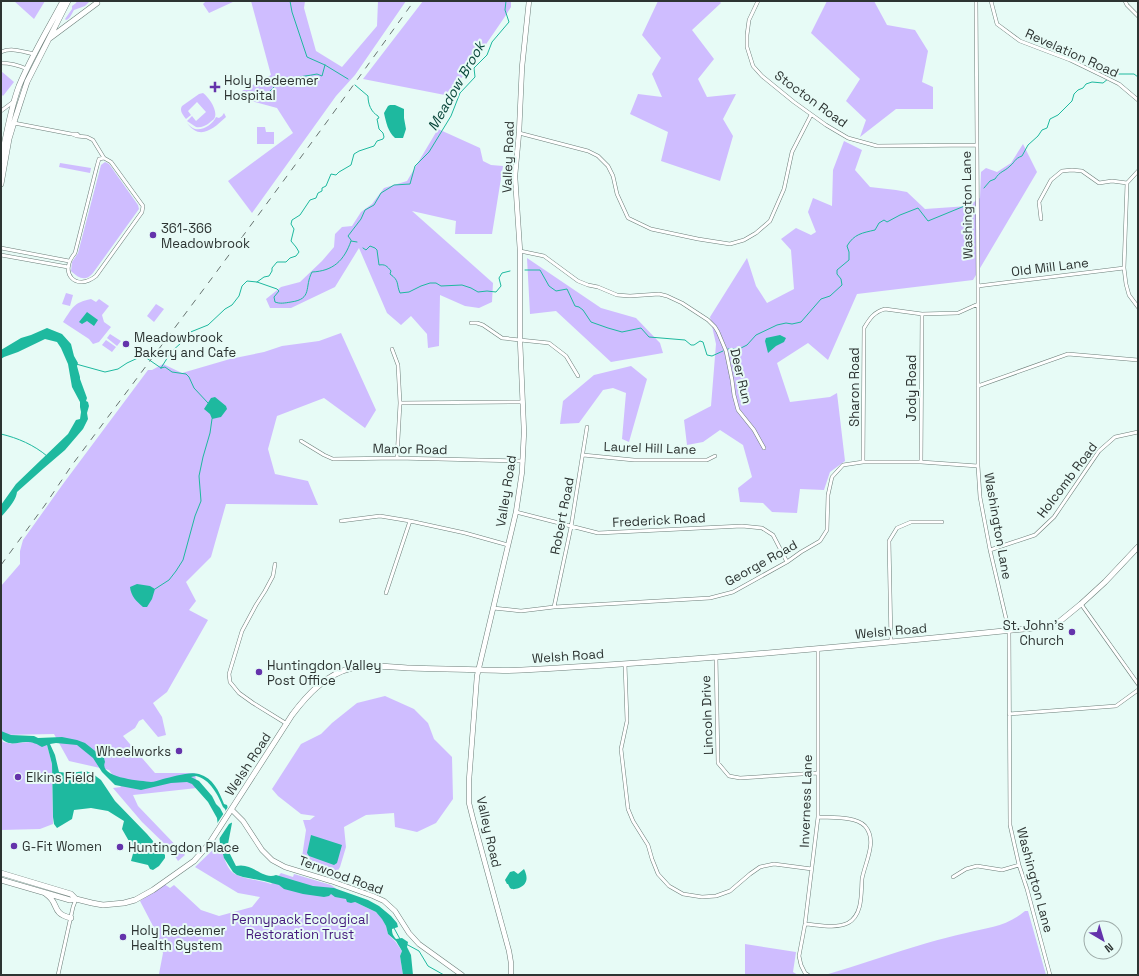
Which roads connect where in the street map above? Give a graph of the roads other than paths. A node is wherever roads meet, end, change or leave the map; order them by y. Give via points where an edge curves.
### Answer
1 (62, 1) edge
2 (68, 1) edge
3 (529, 1) edge
4 (758, 1) edge
5 (976, 1) edge
6 (991, 1) edge
7 (1125, 1) edge
8 (97, 3) dead end
9 (1138, 16) edge
10 (48, 40) junction
11 (1, 52) edge
12 (35, 54) junction
13 (1, 63) edge
14 (27, 69) junction
15 (1138, 100) edge
16 (14, 101) junction
17 (1, 111) edge
18 (811, 115) junction
19 (14, 123) junction
20 (519, 133) junction
21 (976, 146) junction
22 (104, 158) junction
23 (1, 161) edge
24 (1138, 171) edge
25 (1127, 183) junction
26 (1, 184) edge
27 (1041, 219) dead end
28 (1, 248) edge
29 (520, 251) junction
30 (1, 255) edge
31 (69, 261) junction
32 (68, 267) junction
33 (1124, 268) junction
34 (978, 286) junction
35 (978, 304) junction
36 (1138, 307) edge
37 (922, 314) junction
38 (471, 323) dead end
39 (520, 340) junction
40 (392, 349) dead end
41 (1138, 360) edge
42 (578, 376) dead end
43 (978, 386) junction
44 (523, 402) junction
45 (400, 403) junction
46 (587, 427) dead end
47 (1138, 432) edge
48 (301, 441) dead end
49 (764, 448) dead end
50 (583, 455) junction
51 (715, 456) dead end
52 (397, 458) junction
53 (523, 460) junction
54 (863, 462) junction
55 (921, 462) junction
56 (978, 466) junction
57 (516, 512) junction
58 (342, 521) dead end
59 (410, 521) junction
60 (942, 522) dead end
61 (571, 527) junction
62 (508, 545) junction
63 (1138, 547) edge
64 (990, 550) junction
65 (787, 562) junction
66 (274, 564) dead end
67 (386, 593) dead end
68 (1081, 604) junction
69 (554, 607) junction
70 (493, 608) junction
71 (1009, 631) junction
72 (891, 642) junction
73 (818, 649) junction
74 (716, 657) junction
75 (625, 664) junction
76 (478, 670) junction
77 (1138, 684) edge
78 (1138, 690) edge
79 (1009, 714) junction
80 (287, 724) junction
81 (818, 773) junction
82 (231, 811) junction
83 (818, 817) junction
84 (1019, 865) junction
85 (812, 869) junction
86 (1, 873) edge
87 (953, 877) dead end
88 (1, 880) edge
89 (42, 892) junction
90 (76, 899) junction
91 (70, 918) junction
92 (806, 924) junction
93 (58, 975) edge
94 (462, 975) edge
95 (511, 975) edge
96 (808, 975) edge
97 (1050, 975) edge

1 - 12 main road
2 - 10 main road
3 - 20 main road, Valley Road
4 - 18 street, Stocton Road via 749,20 747,36 747,48 753,66
5 - 21 street, Washington Lane
6 - 15 street, Revelation Road via 997,24 1020,41 1104,76 1119,84
7 - 9 street
8 - 10 main road
10 - 19 main road via 27,82
11 - 12 street via 7,49
12 - 14 main road
13 - 14 street via 19,65
14 - 16 main road
16 - 17 street
16 - 23 main road
18 - 20 street via 792,152 784,189 770,221 744,240 730,244 651,229 637,223 628,218 617,194 613,176 598,156 588,150
18 - 21 street, Stocton Road via 848,138 877,146
19 - 22 street via 87,137 93,140
19 - 26 main road
20 - 29 main road, Valley Road via 516,176
21 - 34 street, Washington Lane
22 - 31 street via 99,159 75,253
22 - 32 street via 111,162 143,206 142,212 90,281 77,282 72,279
24 - 25 street
25 - 27 street via 1099,183 1082,171 1062,171 1051,180 1038,202
25 - 33 street
28 - 31 street
29 - 39 main road, Valley Road
29 - 49 street, Deer Run via 544,256 578,281 588,285 617,295 667,296 708,320 718,332 726,351 738,410
30 - 32 street
31 - 32 street
33 - 34 street, Old Mill Lane
33 - 36 street via 1129,295
34 - 35 street, Washington Lane
35 - 37 street via 958,313
35 - 43 street, Washington Lane
37 - 54 street, Sharon Road via 880,310 864,328
37 - 55 street, Jody Road
38 - 39 street via 483,325 502,338
39 - 42 street via 549,344 566,356
39 - 44 main road, Valley Road
40 - 45 street via 398,365
41 - 43 street via 1068,354
43 - 56 street, Washington Lane
44 - 45 street
44 - 53 main road, Valley Road
45 - 52 street
46 - 50 street, Robert Road
47 - 64 street, Holcomb Road via 1115,437 1099,452 1054,517 1035,535
48 - 52 street, Manor Road via 333,459
50 - 51 street, Laurel Hill Lane via 634,460 707,460
50 - 61 street, Robert Road
52 - 53 street, Manor Road
53 - 57 main road, Valley Road
54 - 55 street, George Road
54 - 65 street, George Road via 843,465 832,477 828,495 827,530 820,541
55 - 56 street, George Road
56 - 64 street, Washington Lane via 980,497
57 - 61 street, Frederick Road
57 - 62 main road, Valley Road
58 - 59 street via 380,516
59 - 62 street
59 - 67 street
60 - 72 street via 911,522 897,528 889,541
61 - 65 street, Frederick Road via 598,533 742,526 762,528 773,535
61 - 69 street, Robert Road
62 - 70 main road, Valley Road
63 - 68 main road, Welsh Road
64 - 71 street, Washington Lane
65 - 69 street, George Road via 733,592 710,598
66 - 80 street via 273,576 266,592 242,632 229,674 230,682 239,693
68 - 71 main road, Welsh Road via 1059,622 1043,628
68 - 77 street
69 - 70 street, George Road via 520,610
70 - 76 main road, Valley Road
71 - 72 main road, Welsh Road
71 - 79 street, Washington Lane
72 - 73 main road, Welsh Road
73 - 74 main road, Welsh Road
73 - 81 street, Inverness Lane
74 - 75 main road, Welsh Road
74 - 81 street, Lincoln Drive via 718,763 729,776 740,778
75 - 76 main road, Welsh Road
75 - 85 street via 627,721 622,749 628,809 648,845 658,874 669,886 683,894 702,897 730,891 760,867 774,864
76 - 80 main road, Welsh Road via 372,666 352,668 330,678 308,695
76 - 95 main road, Valley Road via 472,726 469,803 509,951
78 - 79 street via 1116,706
79 - 84 street, Washington Lane via 1010,824
80 - 82 main road, Welsh Road
81 - 83 street, Inverness Lane
82 - 90 main road, Welsh Road via 194,861 153,890 124,903 103,905
82 - 94 main road, Terwood Road via 243,821 262,850 272,860 384,901 395,911 419,944
83 - 85 street, Inverness Lane
83 - 92 street via 854,820 864,825 870,834 870,848 855,917 848,923 836,927
84 - 87 street via 1002,870 977,866
84 - 97 street, Washington Lane
85 - 92 street, Inverness Lane
86 - 90 main road, Welsh Road via 71,894
88 - 89 main road, Welsh Road
89 - 90 main road, Welsh Road via 70,900
89 - 91 main road via 52,899 59,914
90 - 91 street
91 - 93 street
92 - 96 street, Inverness Lane via 799,956 801,965

